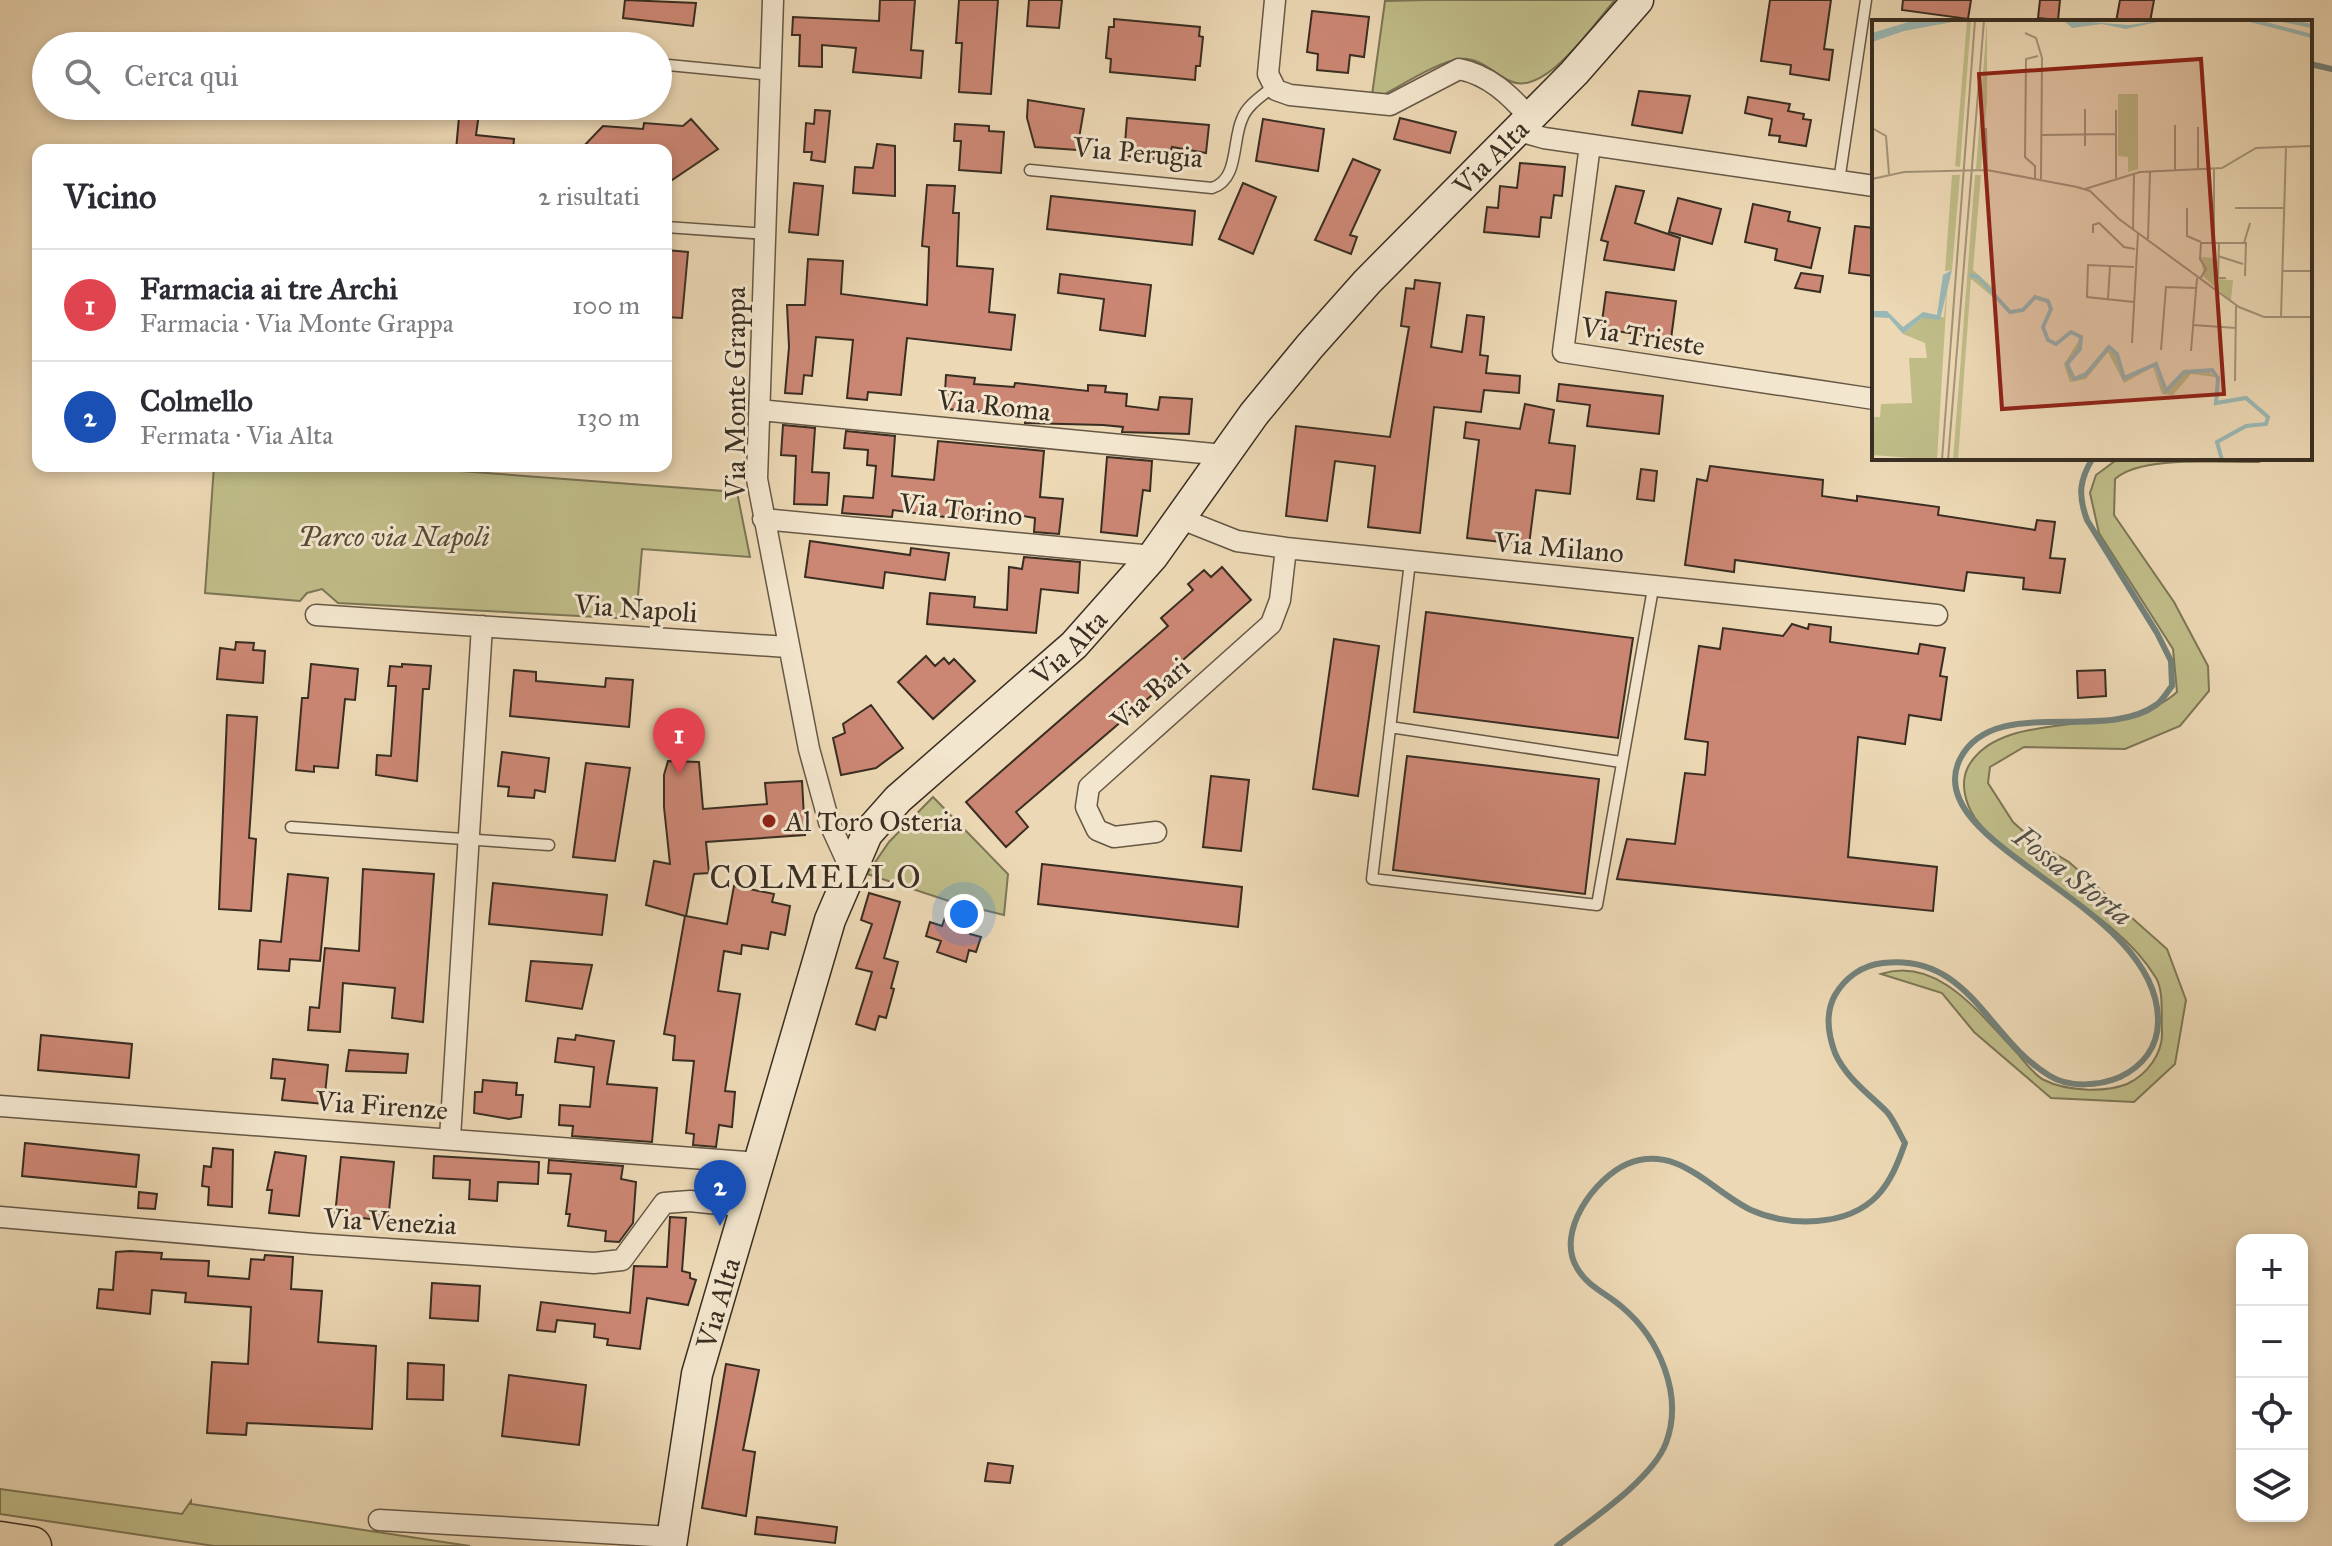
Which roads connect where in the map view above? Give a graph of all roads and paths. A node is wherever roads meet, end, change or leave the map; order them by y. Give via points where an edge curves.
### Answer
1 (773, 0) edge
2 (1275, 0) edge
3 (1638, 0) edge
4 (1866, 0) edge
5 (672, 65) edge
6 (772, 75) junction
7 (1274, 86) junction
8 (1522, 124) junction
9 (1590, 145) junction
10 (1030, 170) dead end
11 (1839, 181) junction
12 (1872, 186) edge
13 (672, 227) edge
14 (766, 234) junction
15 (1872, 399) edge
16 (760, 410) junction
17 (1224, 455) junction
18 (1179, 518) junction
19 (763, 519) junction
20 (1286, 548) junction
21 (1153, 556) junction
22 (1410, 562) junction
23 (1654, 583) junction
24 (316, 615) dead end
25 (1937, 615) dead end
26 (482, 626) junction
27 (787, 647) junction
28 (1390, 727) junction
29 (1621, 762) junction
30 (291, 827) dead end
31 (1156, 832) dead end
32 (468, 840) junction
33 (549, 845) dead end
34 (851, 870) junction
35 (0, 1106) edge
36 (450, 1138) junction
37 (759, 1163) junction
38 (747, 1207) junction
39 (0, 1217) edge
40 (379, 1520) dead end
41 (0, 1541) edge
42 (671, 1542) edge
43 (32, 1546) edge

1 - 6 street, Via Monte Grappa
2 - 7 street via 1268,74
3 - 8 main road, Via Alta
4 - 11 lane
5 - 6 lane
6 - 14 street, Via Monte Grappa
7 - 8 street via 1290,95 1390,105 1459,69 1497,86
7 - 10 lane, Via Perugia via 1240,121 1222,185
8 - 9 street
8 - 17 main road, Via Alta via 1310,346
9 - 11 street
9 - 15 street, Via Trieste via 1563,352
11 - 12 street
13 - 14 lane
14 - 16 street, Via Monte Grappa
16 - 17 street, Via Roma
16 - 19 street, Via Monte Grappa via 757,479
17 - 18 main road, Via Alta
18 - 20 street, Via Milano via 1237,541
18 - 21 main road, Via Alta
19 - 21 street, Via Torino
19 - 27 street, Via Monte Grappa
20 - 22 street, Via Milano
20 - 31 street, Via Bari via 1280,600 1271,624 1089,787 1086,807 1097,830 1114,837
21 - 34 main road, Via Alta via 1074,645 898,799 867,834
22 - 23 street, Via Milano
22 - 28 lane
23 - 25 street, Via Milano
23 - 29 lane
24 - 26 street, Via Napoli
26 - 27 street, Via Napoli
26 - 32 street
27 - 34 street, Via Monte Grappa via 829,822
28 - 29 lane
28 - 29 lane via 1372,879 1597,905
30 - 32 lane
32 - 33 lane
32 - 36 street
34 - 37 main road, Via Alta via 830,920
35 - 36 street, Via Firenze
36 - 37 street, Via Firenze
37 - 38 main road, Via Alta
38 - 39 street, Via Venezia via 664,1203 622,1260 594,1263
38 - 42 main road, Via Alta via 692,1394
40 - 42 street
41 - 43 highway

